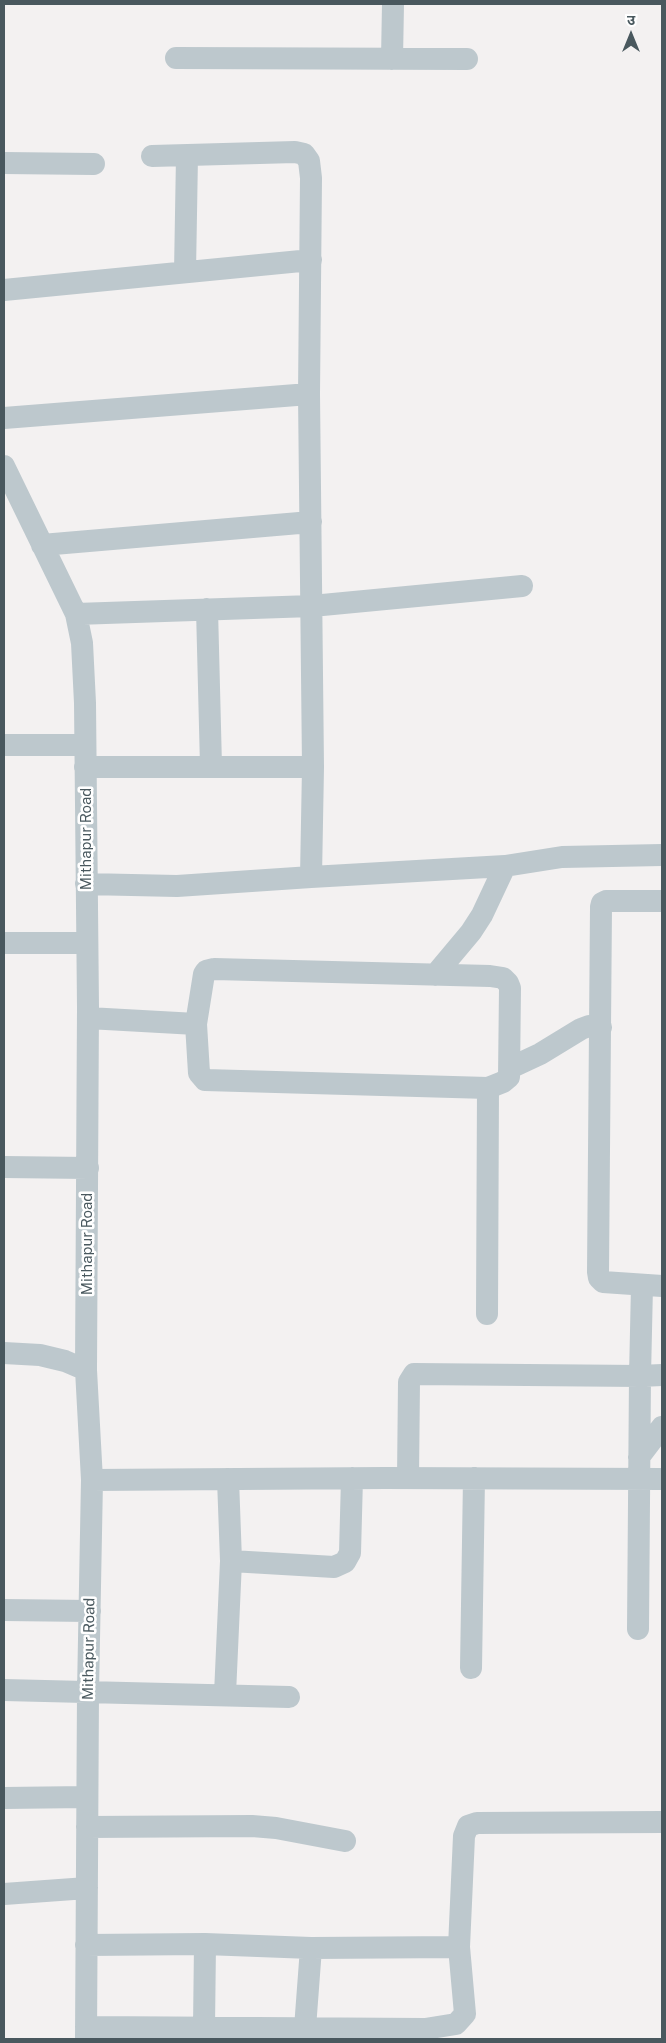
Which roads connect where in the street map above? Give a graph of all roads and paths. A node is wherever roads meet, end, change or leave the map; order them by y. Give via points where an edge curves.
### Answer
1 (393, 4) edge
2 (176, 58) dead end
3 (392, 59) junction
4 (467, 59) dead end
5 (152, 156) dead end
6 (187, 156) junction
7 (4, 163) edge
8 (94, 164) dead end
9 (310, 260) junction
10 (185, 272) junction
11 (4, 290) edge
12 (309, 394) junction
13 (4, 418) edge
14 (4, 466) edge
15 (14, 510) edge
16 (311, 522) junction
17 (42, 545) junction
18 (522, 586) dead end
19 (312, 606) junction
20 (207, 609) junction
21 (76, 614) junction
22 (4, 745) edge
23 (85, 756) junction
24 (211, 766) junction
25 (313, 767) junction
26 (662, 855) edge
27 (505, 866) junction
28 (311, 878) junction
29 (86, 884) junction
30 (662, 901) edge
31 (4, 943) edge
32 (87, 943) junction
33 (435, 975) junction
34 (88, 1018) junction
35 (196, 1024) junction
36 (600, 1027) junction
37 (510, 1068) junction
38 (488, 1088) junction
39 (4, 1167) edge
40 (88, 1168) junction
41 (652, 1286) edge
42 (487, 1314) dead end
43 (4, 1353) edge
44 (86, 1370) junction
45 (651, 1376) edge
46 (662, 1428) edge
47 (639, 1457) junction
48 (352, 1478) junction
49 (408, 1478) junction
50 (474, 1478) junction
51 (228, 1479) junction
52 (92, 1480) junction
53 (638, 1480) junction
54 (662, 1480) edge
55 (231, 1561) junction
56 (4, 1610) edge
57 (90, 1611) junction
58 (638, 1629) dead end
59 (470, 1668) dead end
60 (4, 1690) edge
61 (88, 1692) junction
62 (226, 1694) junction
63 (288, 1697) dead end
64 (87, 1797) junction
65 (4, 1798) edge
66 (662, 1822) edge
67 (87, 1827) junction
68 (345, 1841) dead end
69 (87, 1888) junction
70 (4, 1894) edge
71 (206, 1944) junction
72 (86, 1945) junction
73 (459, 1947) junction
74 (312, 1948) junction
75 (204, 2027) junction
76 (305, 2028) junction
77 (86, 2033) edge
78 (252, 2034) edge

1 - 3 street
2 - 3 street
3 - 4 street
5 - 6 street
6 - 9 street via 304,154 309,161 310,178
6 - 10 street
7 - 8 street
9 - 10 street
9 - 12 street
10 - 11 street
12 - 13 street
12 - 16 street
14 - 15 street, Mithapur Road
15 - 17 street, Mithapur Road
16 - 17 street
16 - 19 street
17 - 21 street, Mithapur Road
18 - 19 street
19 - 20 street
19 - 25 street
20 - 21 street
20 - 24 street
21 - 23 street, Mithapur Road via 82,643
22 - 23 street
23 - 24 street
23 - 29 street, Mithapur Road
24 - 25 street
25 - 28 street
26 - 27 street via 562,857
27 - 28 street
27 - 33 street via 472,932
28 - 29 street via 177,886
29 - 32 street, Mithapur Road
30 - 36 street via 602,903
31 - 32 street
32 - 34 street, Mithapur Road
33 - 35 street via 208,970 202,982
33 - 37 street via 490,976 508,983
34 - 35 street
34 - 40 street, Mithapur Road
35 - 38 street via 199,1073 205,1080
36 - 37 street via 581,1029
36 - 41 street via 599,1278 603,1282
37 - 38 street via 508,1079
38 - 42 street
39 - 40 street
40 - 44 street, Mithapur Road
41 - 45 street
43 - 44 street via 40,1355
44 - 52 street, Mithapur Road
45 - 47 street
45 - 49 street via 414,1374 409,1382
46 - 47 street
47 - 53 street
48 - 49 street
48 - 51 street
48 - 55 street via 350,1553 345,1562 334,1567
49 - 50 street
50 - 53 street
50 - 59 street
51 - 52 street
51 - 55 street
52 - 57 street, Mithapur Road
53 - 54 street
53 - 58 street
55 - 62 street
56 - 57 street
57 - 61 street, Mithapur Road
60 - 61 street
61 - 62 street
61 - 64 street, Mithapur Road
62 - 63 street
64 - 65 street
64 - 67 street, Mithapur Road
66 - 73 street via 471,1824 464,1836
67 - 68 street via 252,1826
67 - 69 street, Mithapur Road
69 - 70 street
69 - 72 street, Mithapur Road
71 - 72 street
71 - 74 street
71 - 75 street
72 - 77 street, Mithapur Road
73 - 74 street
73 - 76 street via 466,2005 465,2014 456,2024 425,2028
74 - 76 street
75 - 77 street
75 - 78 street
76 - 78 street

